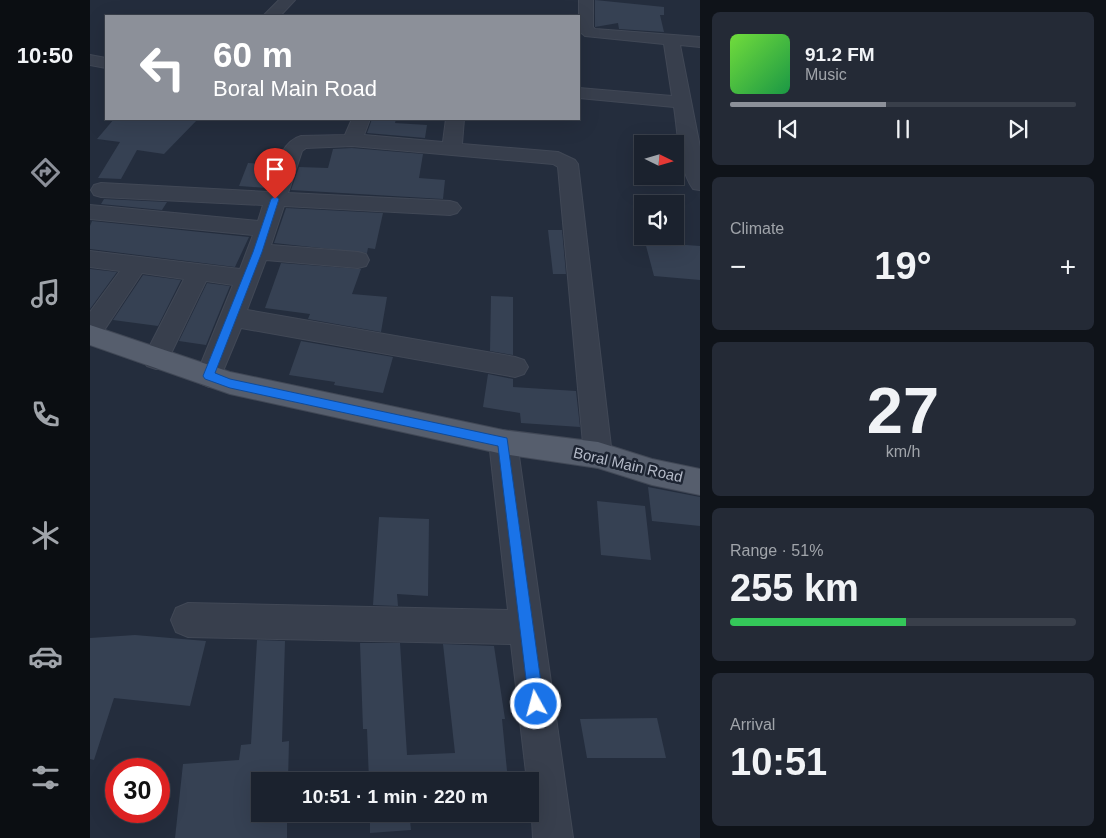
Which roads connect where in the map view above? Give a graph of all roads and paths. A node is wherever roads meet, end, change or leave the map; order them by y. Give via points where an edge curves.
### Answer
1 (288, 0) edge
2 (586, 0) edge
3 (271, 15) edge
4 (585, 33) edge
5 (671, 40) junction
6 (700, 42) edge
7 (90, 60) edge
8 (105, 63) edge
9 (580, 93) edge
10 (682, 102) junction
11 (361, 120) edge
12 (455, 120) edge
13 (352, 140) junction
14 (452, 149) junction
15 (700, 184) edge
16 (101, 190) dead end
17 (275, 199) junction
18 (450, 208) dead end
19 (90, 212) edge
20 (264, 229) junction
21 (258, 252) junction
22 (90, 259) edge
23 (358, 260) dead end
24 (136, 265) junction
25 (200, 272) junction
26 (246, 278) junction
27 (233, 317) junction
28 (90, 331) edge
29 (90, 335) edge
30 (156, 359) junction
31 (515, 367) dead end
32 (208, 376) junction
33 (503, 442) junction
34 (598, 455) junction
35 (700, 482) edge
36 (188, 620) dead end
37 (527, 627) junction
38 (553, 838) edge

1 - 3 street
2 - 4 street
4 - 5 street
5 - 6 street
5 - 10 street
7 - 8 street
9 - 10 street
10 - 15 street
11 - 13 street
12 - 14 street
13 - 14 street
13 - 17 street via 308,141 296,145
14 - 34 street via 558,158 568,164
16 - 17 street
17 - 18 street
17 - 20 street
19 - 20 street
20 - 21 street
21 - 23 street
21 - 26 street
22 - 24 street
24 - 25 street
24 - 28 street
25 - 26 street
25 - 30 street
26 - 27 street
27 - 31 street
27 - 32 street
29 - 30 main road, Boral Main Road
30 - 32 main road, Boral Main Road
32 - 33 main road, Boral Main Road
33 - 34 main road, Boral Main Road
33 - 37 street
34 - 35 main road, Boral Main Road via 652,472
36 - 37 street
37 - 38 street

